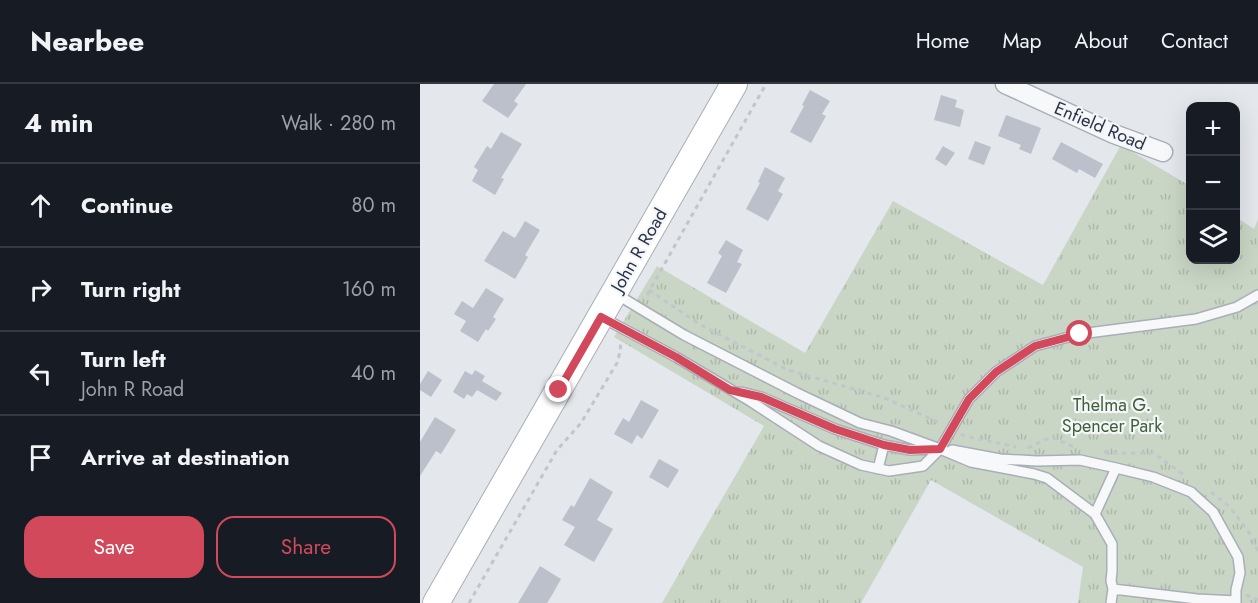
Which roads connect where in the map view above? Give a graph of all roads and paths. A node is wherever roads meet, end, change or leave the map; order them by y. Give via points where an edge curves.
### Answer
1 (734, 84) edge
2 (766, 84) edge
3 (1005, 84) edge
4 (1163, 152) dead end
5 (615, 293) junction
6 (646, 295) dead end
7 (1258, 295) edge
8 (601, 317) junction
9 (621, 340) dead end
10 (767, 378) junction
11 (730, 390) junction
12 (761, 397) junction
13 (884, 445) junction
14 (940, 449) junction
15 (1116, 468) junction
16 (878, 469) junction
17 (1095, 514) junction
18 (1113, 589) junction
19 (1236, 602) edge
20 (436, 603) edge
21 (469, 603) edge
22 (1111, 603) edge

1 - 5 main road, John R Road
2 - 6 path
3 - 4 street, Enfield Road
5 - 8 main road, John R Road
5 - 10 lane
7 - 14 lane via 1237,307 1197,319 1080,334 1035,346 996,372 969,399
8 - 11 lane
8 - 20 main road, John R Road
9 - 21 path via 617,363 581,423 557,450
10 - 12 lane
10 - 14 lane via 860,423
11 - 12 lane
11 - 16 lane via 819,446
12 - 13 lane
13 - 14 lane via 910,450
13 - 16 lane
14 - 15 lane via 1000,459 1080,460
14 - 16 lane via 923,466
14 - 17 lane via 971,462 1047,478
15 - 17 lane
15 - 19 lane via 1191,492 1213,512 1238,556
17 - 18 lane via 1112,544
18 - 19 lane
18 - 22 lane

